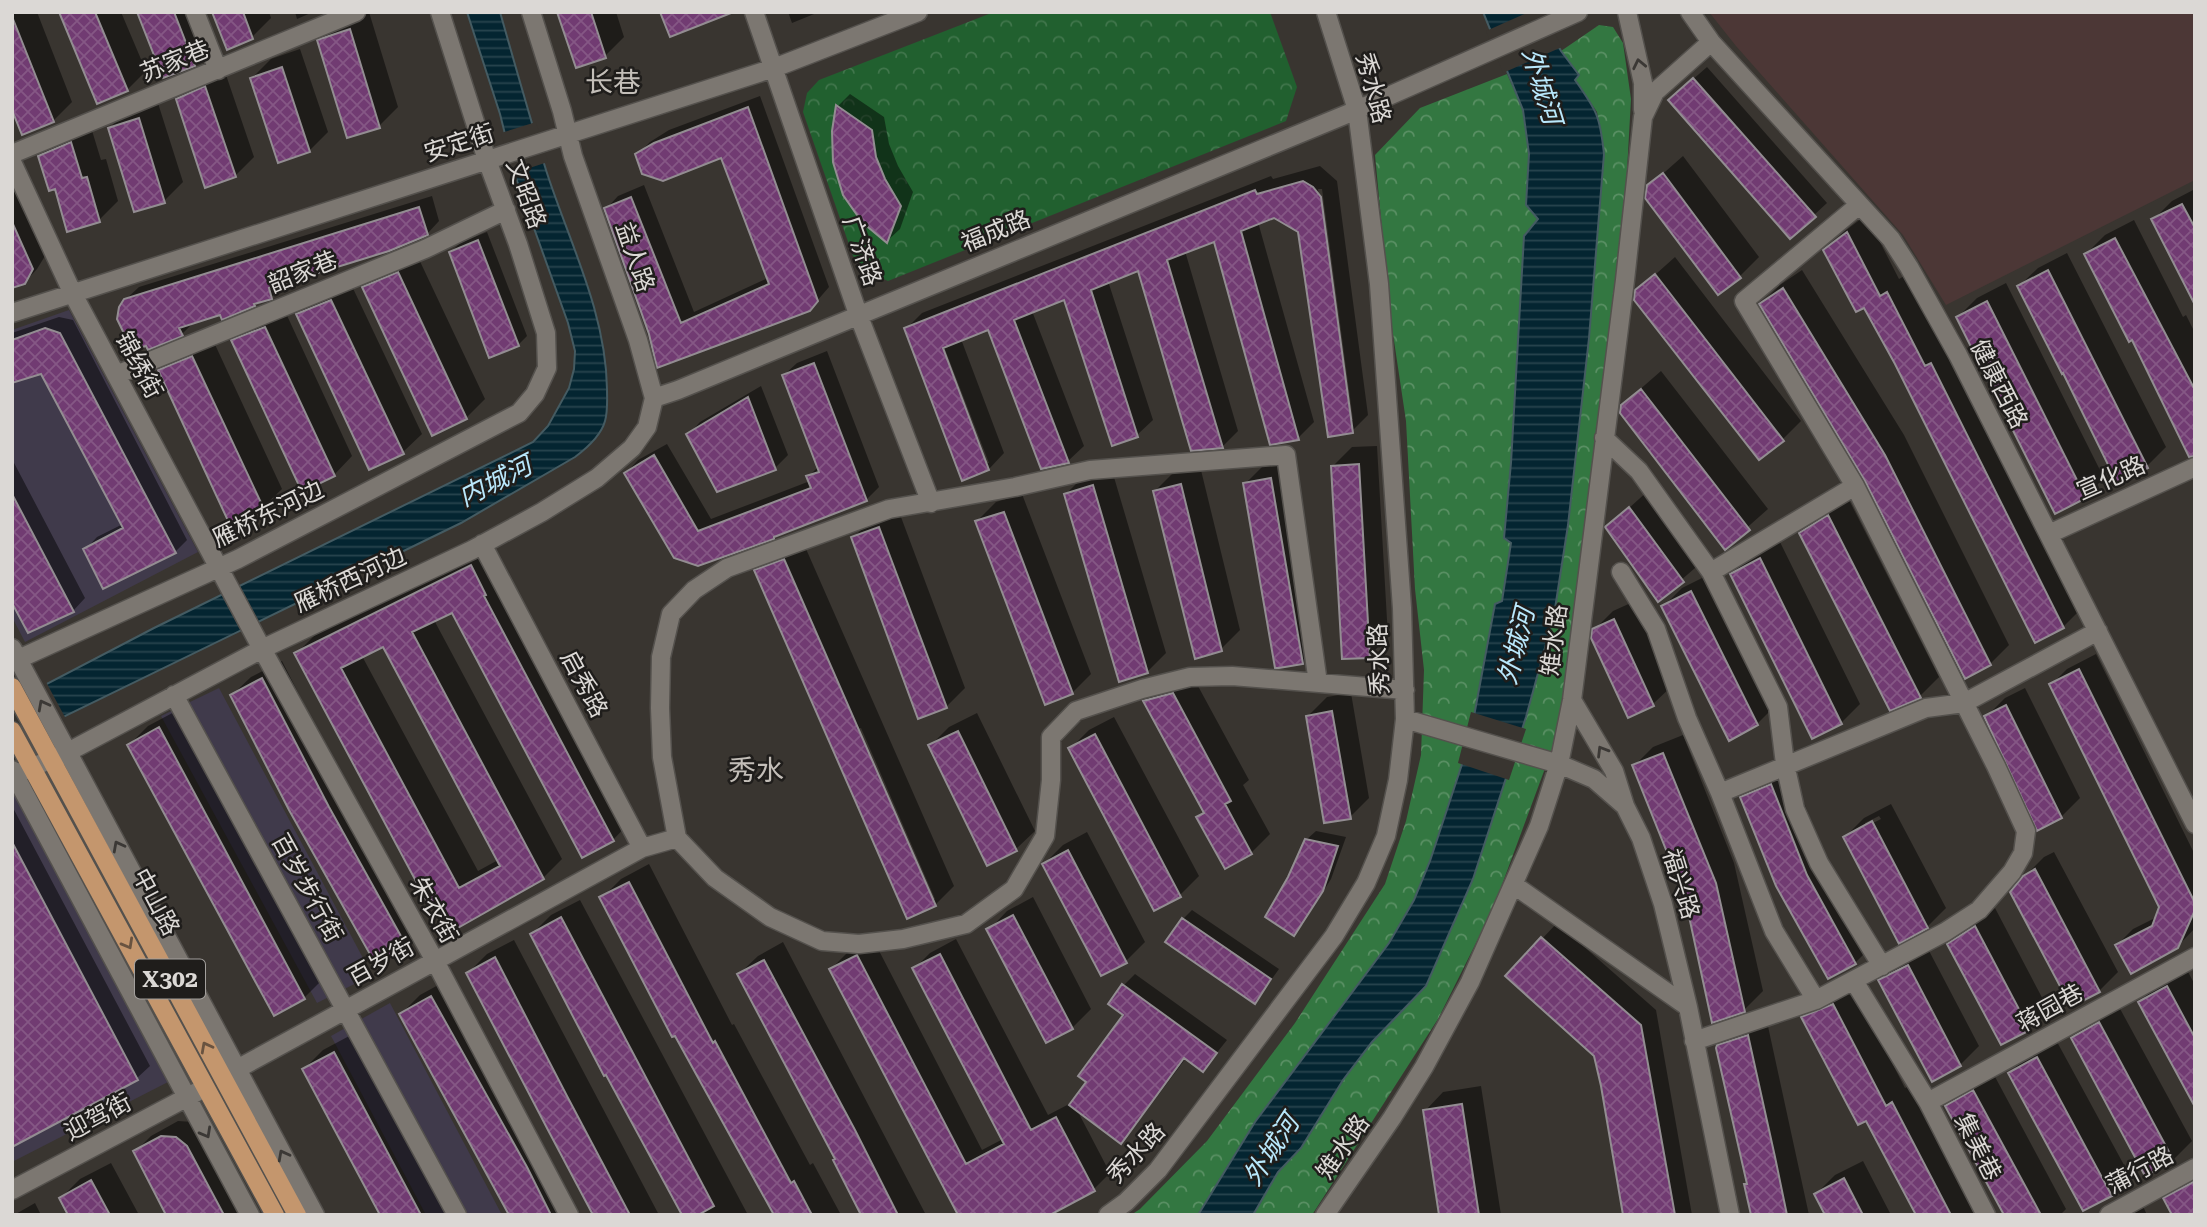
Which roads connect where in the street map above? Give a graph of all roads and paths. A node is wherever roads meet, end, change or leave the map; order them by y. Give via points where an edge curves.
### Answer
1 (195, 12) edge
2 (356, 12) edge
3 (440, 12) edge
4 (531, 12) edge
5 (754, 12) edge
6 (918, 12) edge
7 (1326, 12) edge
8 (1577, 12) edge
9 (1627, 12) edge
10 (1690, 12) edge
11 (1711, 42) junction
12 (774, 68) junction
13 (218, 70) junction
14 (1357, 110) junction
15 (1643, 117) junction
16 (564, 134) junction
17 (12, 154) edge
18 (492, 158) junction
19 (12, 162) edge
20 (1859, 205) junction
21 (506, 209) junction
22 (73, 294) junction
23 (12, 313) edge
24 (858, 314) junction
25 (116, 375) junction
26 (535, 394) joint
27 (654, 398) junction
28 (1604, 438) junction
29 (2195, 467) edge
30 (1855, 486) junction
31 (931, 503) junction
32 (2049, 534) junction
33 (482, 544) junction
34 (218, 566) junction
35 (1621, 572) dead end
36 (1712, 572) junction
37 (253, 631) joint
38 (2098, 631) junction
39 (262, 649) junction
40 (18, 662) edge
41 (1318, 683) junction
42 (12, 687) edge
43 (1405, 690) junction
44 (174, 695) junction
45 (1572, 700) junction
46 (1964, 703) junction
47 (1405, 719) junction
48 (12, 731) edge
49 (55, 748) junction
50 (29, 762) junction
51 (1559, 764) junction
52 (1785, 764) junction
53 (13, 774) edge
54 (1720, 793) junction
55 (1625, 806) junction
56 (2192, 813) edge
57 (677, 838) junction
58 (642, 848) junction
59 (1514, 885) junction
60 (2195, 957) edge
61 (435, 961) junction
62 (1882, 966) junction
63 (1854, 981) junction
64 (1816, 1000) junction
65 (1688, 1007) junction
66 (346, 1010) junction
67 (1694, 1041) junction
68 (230, 1073) junction
69 (206, 1086) junction
70 (186, 1097) junction
71 (1928, 1102) junction
72 (2195, 1168) edge
73 (12, 1190) edge
74 (250, 1215) edge
75 (275, 1215) edge
76 (297, 1215) edge
77 (315, 1215) edge
78 (457, 1215) edge
79 (569, 1215) edge
80 (1108, 1215) edge
81 (1325, 1215) edge
82 (1730, 1215) edge
83 (1986, 1215) edge
84 (2109, 1215) edge

1 - 13 street
2 - 13 street, 苏家巷
3 - 18 street, 文昭路
4 - 16 street, 益人路
5 - 12 street, 广济路
6 - 12 street, 安定街
7 - 14 street, 秀水路
8 - 14 street, 福成路
15 -> 9 street via 1643,83
10 - 11 street, 健康西路
11 - 15 street, 雉水路 via 1655,92
11 - 20 street, 健康西路
12 - 16 street, 安定街
12 - 24 street, 广济路
13 - 17 street, 苏家巷
14 - 24 street, 福成路
14 - 43 street, 秀水路 via 1386,365
15 - 28 street, 雉水路
16 - 18 street, 安定街
16 - 27 street, 益人路 via 638,340
18 - 21 street, 文昭路
18 - 22 street, 安定街
19 - 22 street, 锦绣街
20 - 30 street via 1744,301
20 - 32 street, 健康西路 via 1891,239 1909,267
21 - 25 street, 韶家巷 via 425,249
21 - 26 street, 文昭路 via 546,333 547,368
22 - 23 street, 安定街
22 - 25 street, 锦绣街
24 - 27 street, 福成路
24 - 31 street, 广济路
25 - 34 street, 锦绣街
26 - 34 street, 雁桥东河边 via 519,413
27 - 33 street, 雁桥西河边 via 647,427 632,448 597,478
28 - 36 street via 1639,471
28 - 45 street, 雉水路
29 - 32 street, 宣化路
30 - 36 street
30 - 46 street
31 - 41 street via 1090,470 1286,455
31 - 57 street via 888,509 727,568 694,590 671,614 661,657 660,708 662,757
32 - 38 street, 健康西路
33 - 39 street, 雁桥西河边
33 - 58 street, 启秀路
34 - 37 street, 锦绣街
34 - 40 street, 雁桥东河边
35 - 54 street via 1656,629
36 - 52 street via 1778,707
37 - 39 street, 朱衣街
38 - 46 street
38 - 56 street, 健康西路
39 - 44 street, 雁桥西河边
39 - 61 street, 朱衣街
49 -> 40 street
41 - 43 street
41 - 57 street via 1190,677 1076,711 1051,737 1045,836 1014,889 966,924 903,939 859,944 822,941 770,917 715,878
42 - 49 main road, 中山路 / X302
43 - 47 street, 秀水路
44 - 49 street, 雁桥西河边
44 - 66 street, 百岁步行街
45 - 51 street, 雉水路
55 -> 45 street via 1614,771
46 - 52 street via 1926,708
46 - 62 street via 2026,831 2023,853 1979,910
47 - 51 street, 福兴路
47 - 80 street, 秀水路 via 1388,825 1366,883 1302,981 1185,1136 1158,1170
48 - 50 main road, 中山路 / X302
49 - 50 street, 雁桥西河边
68 -> 49 main road, 中山路 / X302
50 - 53 street, 雁桥西河边
50 -> 69 main road, 中山路 / X302
51 - 55 street, 福兴路 via 1594,779
51 - 59 street, 雉水路
52 - 54 street
52 - 62 street via 1795,809 1819,863
53 - 70 street
54 - 64 street via 1774,931
55 - 65 street, 福兴路 via 1653,869
57 - 58 street, 百岁街
58 - 61 street, 百岁街
59 - 65 street
59 - 81 street, 雉水路 via 1424,1068
60 - 71 street, 蒋园巷
61 - 66 street, 百岁街
61 - 79 street, 朱衣街
62 - 63 street
63 - 64 street
63 - 71 street, 集美巷
64 - 67 street
65 - 67 street, 福兴路
66 - 68 street, 百岁街
66 - 78 street, 百岁步行街
67 - 82 street, 福兴路
68 - 76 main road, 中山路 / X302
77 -> 68 street
69 - 70 street, 迎驾街
69 - 75 main road, 中山路 / X302
70 - 73 street, 迎驾街
70 -> 74 street
71 - 83 street, 集美巷
72 - 84 street, 蒲行路

